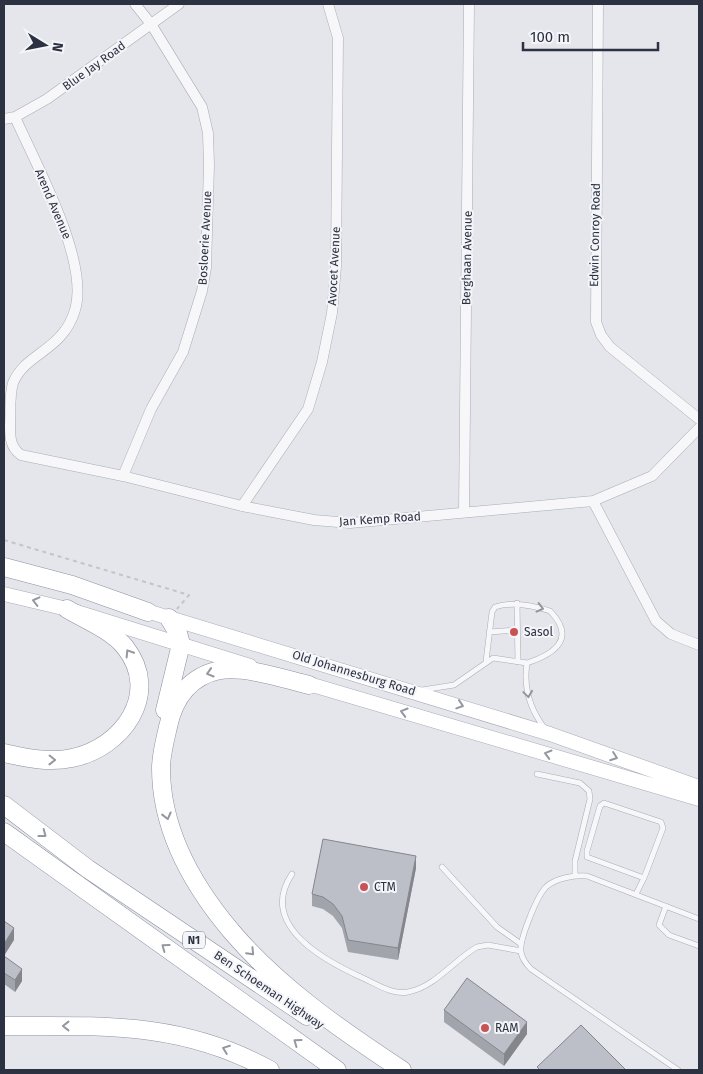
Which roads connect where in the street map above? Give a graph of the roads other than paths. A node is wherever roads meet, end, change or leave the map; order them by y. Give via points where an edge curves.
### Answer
1 (134, 4) edge
2 (179, 4) edge
3 (328, 4) edge
4 (469, 4) edge
5 (598, 4) edge
6 (151, 24) junction
7 (15, 117) junction
8 (4, 119) edge
9 (699, 419) edge
10 (699, 428) edge
11 (14, 449) joint
12 (123, 476) junction
13 (593, 501) junction
14 (242, 506) junction
15 (464, 512) junction
16 (4, 567) edge
17 (4, 573) edge
18 (4, 594) edge
19 (517, 603) junction
20 (67, 609) junction
21 (148, 612) junction
22 (169, 618) junction
23 (517, 630) junction
24 (489, 632) junction
25 (181, 644) junction
26 (699, 645) edge
27 (486, 661) junction
28 (518, 662) junction
29 (527, 663) junction
30 (309, 684) junction
31 (414, 691) junction
32 (550, 734) junction
33 (4, 753) edge
34 (161, 766) junction
35 (537, 774) dead end
36 (699, 787) edge
37 (699, 799) edge
38 (4, 805) edge
39 (4, 832) edge
40 (442, 867) dead end
41 (292, 874) dead end
42 (575, 875) junction
43 (644, 878) junction
44 (636, 894) junction
45 (666, 906) junction
46 (699, 918) edge
47 (521, 944) junction
48 (699, 946) edge
49 (521, 951) junction
50 (4, 1026) edge
51 (270, 1070) edge
52 (337, 1070) edge
53 (388, 1070) edge
54 (402, 1070) edge
55 (678, 1070) edge

1 - 6 street, Bosloerie Avenue
2 - 6 street, Blue Jay Road
3 - 14 street, Avocet Avenue via 338,46 336,266 332,313 308,409
4 - 15 street, Berghaan Avenue
5 - 9 street, Edwin Conroy Road via 596,322 610,347
6 - 7 street, Blue Jay Road via 47,99
6 - 12 street, Bosloerie Avenue via 205,114 209,165 206,268 183,352 151,409
7 - 8 street, Blue Jay Road
7 - 11 street, Arend Avenue via 65,228 77,300 63,335 23,368 14,381 10,433
10 - 13 street, Jan Kemp Road via 652,476
11 - 12 street, Jan Kemp Road via 25,456
12 - 14 street, Jan Kemp Road
13 - 15 street, Jan Kemp Road
13 - 26 street via 656,621 671,634
14 - 15 street, Jan Kemp Road via 339,524
16 - 21 highway via 72,585
17 - 21 main road, Old Johannesburg Road
20 -> 18 main road, Old Johannesburg Road
19 - 23 lane
19 - 24 lane via 495,607
19 -> 29 lane via 550,611 561,628 561,643 555,650
20 - 25 main road, Old Johannesburg Road
33 -> 20 highway via 52,761 84,756 112,740 137,705 139,682 126,648 110,633
21 - 22 main road, Old Johannesburg Road
22 - 25 highway
22 - 31 main road, Old Johannesburg Road
23 - 24 lane
23 - 28 lane
24 - 27 lane
25 - 30 main road, Old Johannesburg Road
25 - 34 highway via 160,736
27 - 28 lane via 498,658
27 - 31 lane via 454,685
28 - 29 lane
29 -> 32 lane via 525,674 530,707
30 -> 34 highway via 232,669 204,675 187,687 175,703
37 -> 30 main road, Old Johannesburg Road
31 -> 32 main road, Old Johannesburg Road
32 -> 36 main road, Old Johannesburg Road
34 -> 54 highway via 164,804 180,854 232,932 298,996
35 - 42 lane via 580,783 589,791
38 -> 53 highway, Ben Schoeman Highway / N1 via 88,869
52 -> 39 highway, Ben Schoeman Highway / N1
40 - 47 lane via 497,927
41 - 49 lane via 283,893 283,904 290,927 298,938 334,964 397,992 423,988 477,947 488,945
42 - 44 lane via 587,876
42 - 47 lane via 545,888
43 - 43 lane via 663,828 661,822 604,803 600,806 587,857
43 - 44 lane
44 - 45 lane
45 - 46 lane
45 - 48 lane via 659,925 664,931
47 - 49 lane
49 - 55 lane via 531,969
51 -> 50 highway via 218,1046 160,1031 115,1026

